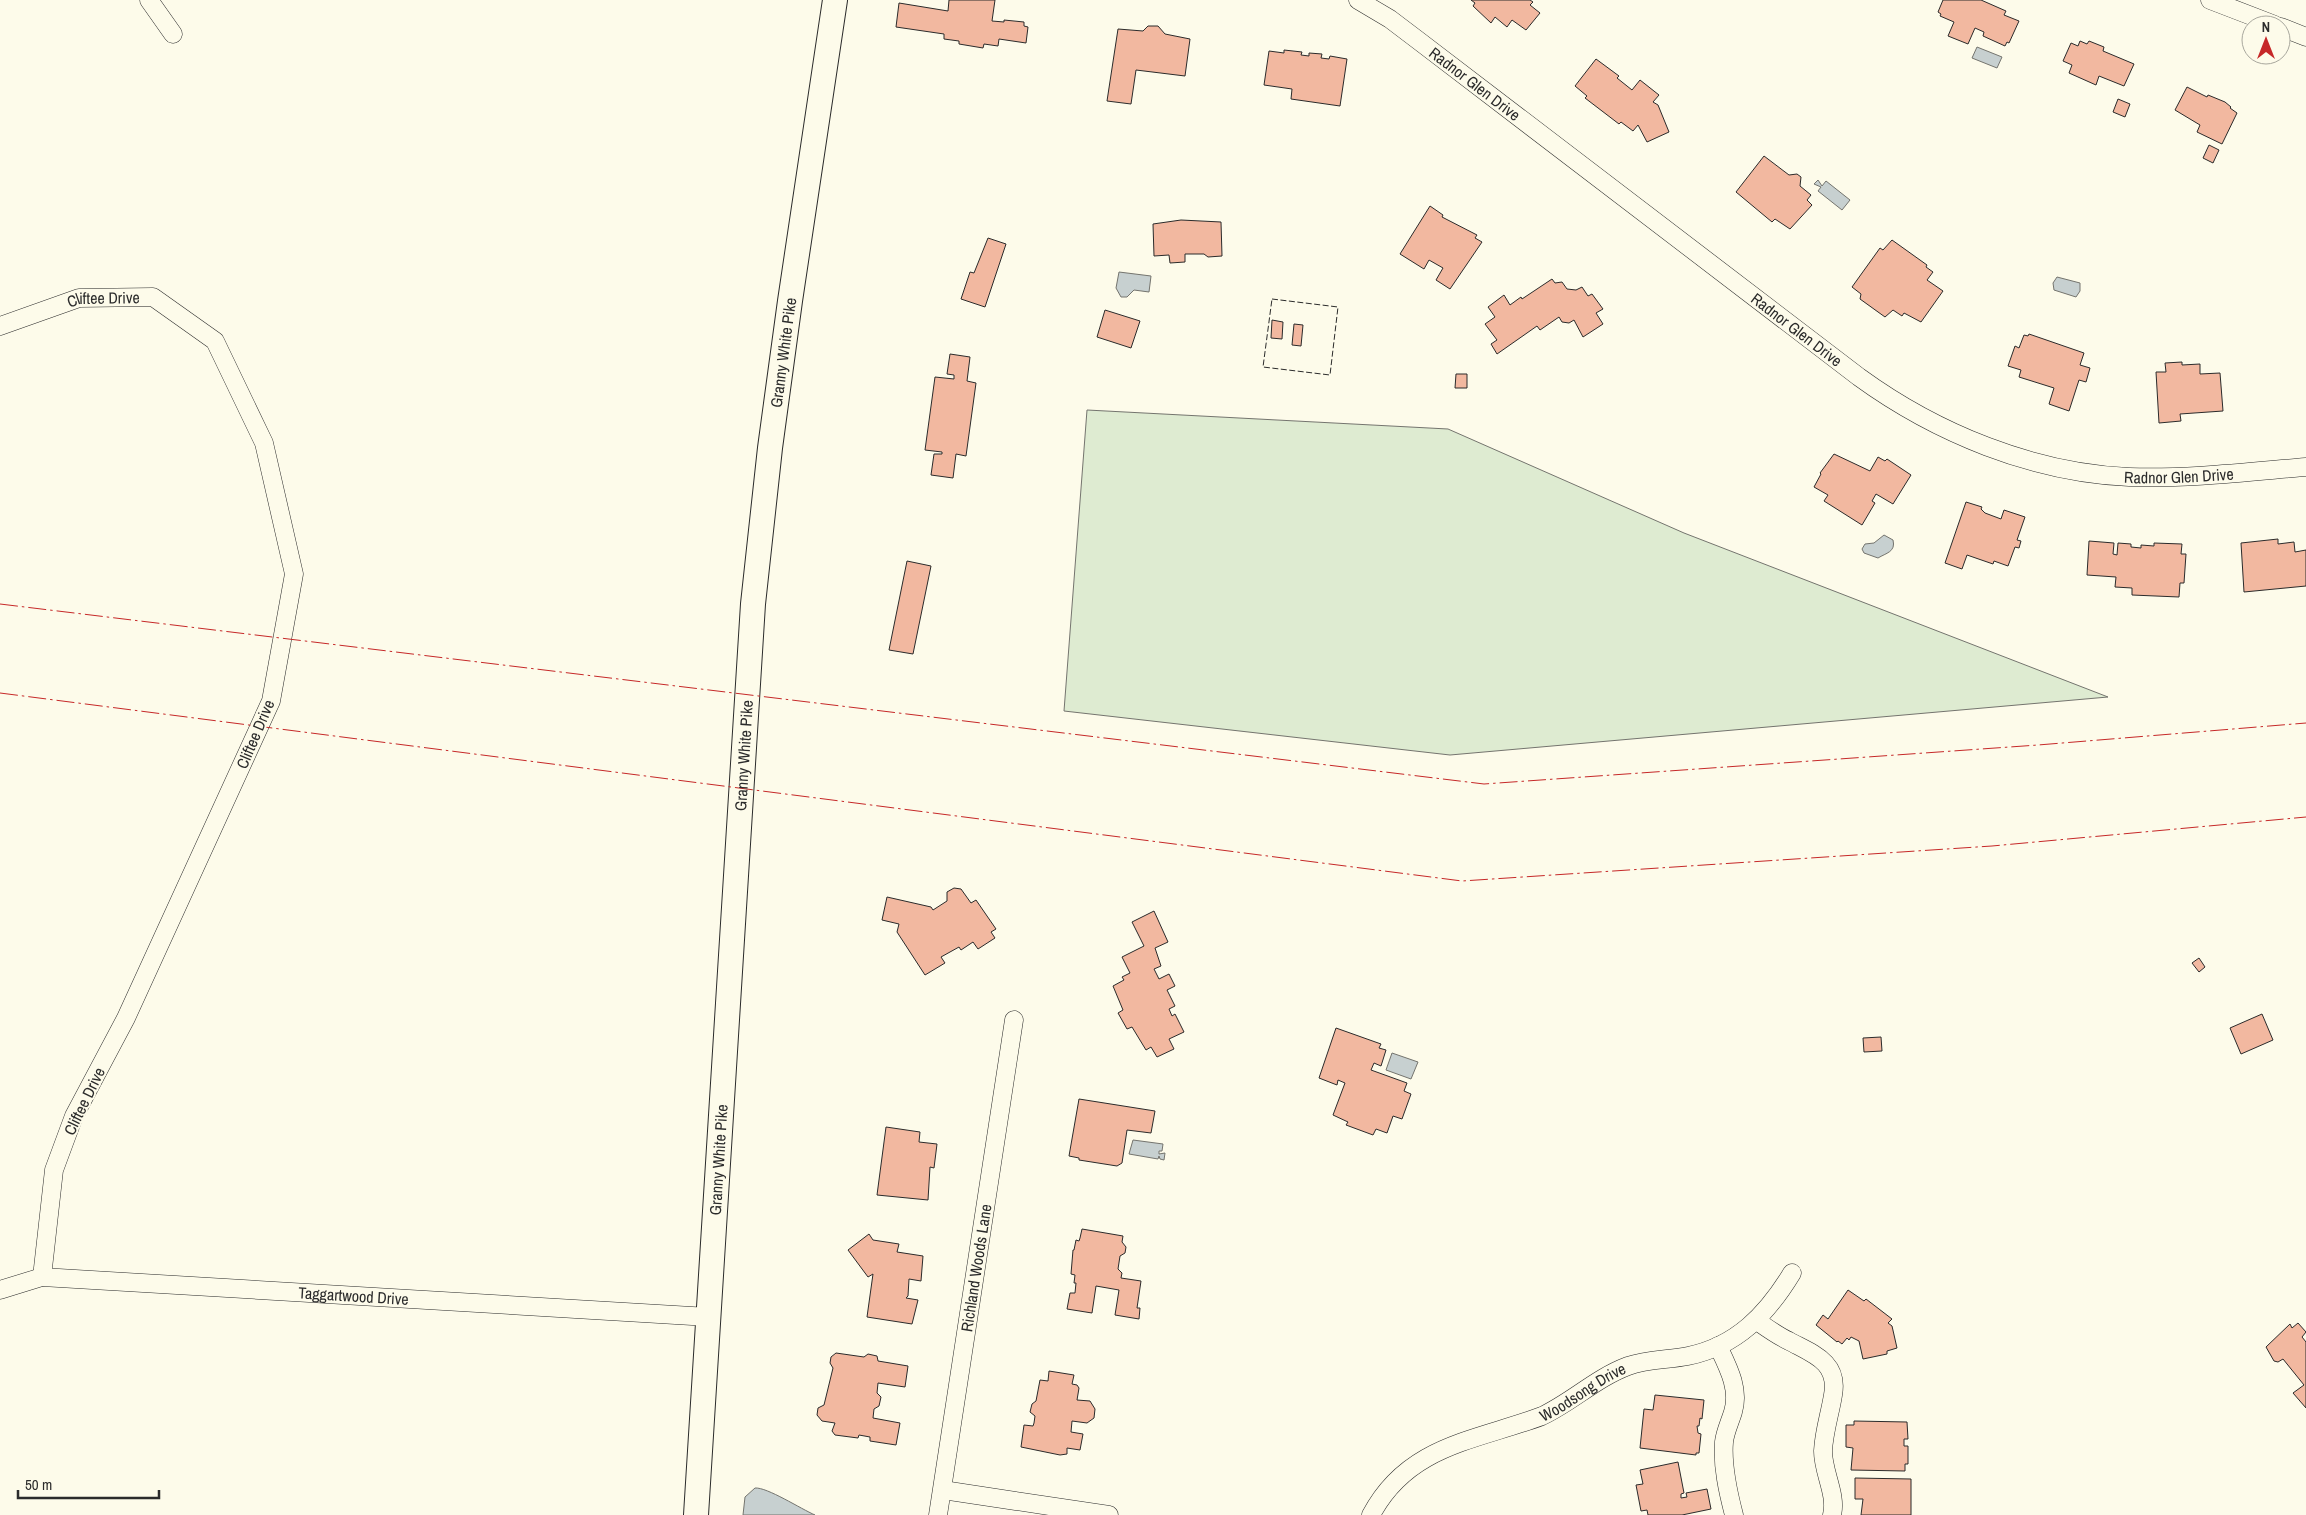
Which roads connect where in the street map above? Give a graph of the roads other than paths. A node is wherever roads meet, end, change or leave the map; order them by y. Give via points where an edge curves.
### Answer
1 (148, 0) edge
2 (835, 0) edge
3 (1358, 0) edge
4 (2210, 0) edge
5 (2247, 6) edge
6 (2260, 15) edge
7 (2291, 32) edge
8 (173, 34) dead end
9 (2306, 37) edge
10 (0, 326) edge
11 (2306, 466) edge
12 (1014, 1020) dead end
13 (1792, 1273) dead end
14 (42, 1277) junction
15 (0, 1290) edge
16 (709, 1317) junction
17 (1757, 1321) junction
18 (1718, 1346) junction
19 (943, 1490) junction
20 (696, 1515) edge
21 (938, 1515) edge
22 (1109, 1515) edge
23 (1371, 1515) edge
24 (1734, 1515) edge
25 (1832, 1515) edge

1 - 8 street
2 - 16 main road, Granny White Pike via 790,301 753,604
3 - 11 street, Radnor Glen Drive via 1390,19 1865,382 1938,425 1980,444 2049,465 2115,476 2164,477
4 - 5 street
5 - 6 street
7 - 9 street
10 - 14 street, Cliftee Drive via 79,298 153,297 215,341 264,443 294,574 271,701 126,1018 74,1116 54,1170
12 - 19 street, Richland Woods Lane
13 - 17 street, Woodsong Drive
14 - 15 street, Taggartwood Drive
14 - 16 street, Taggartwood Drive
16 - 20 main road, Granny White Pike
17 - 18 street, Woodsong Drive
17 - 25 street via 1822,1358 1833,1374 1834,1394 1824,1432 1823,1453 1834,1503
18 - 23 street, Woodsong Drive via 1686,1356 1628,1366 1604,1377 1542,1416 1434,1452 1394,1483
18 - 24 street via 1735,1390 1734,1411 1725,1436 1724,1451
19 - 21 street, Richland Woods Lane
19 - 22 street

